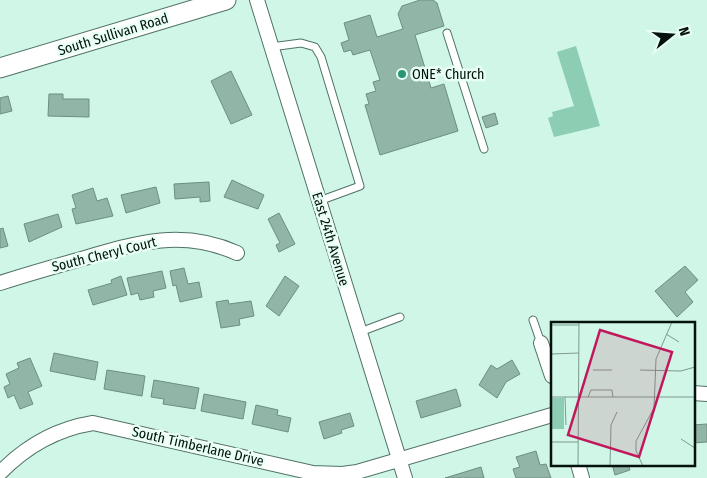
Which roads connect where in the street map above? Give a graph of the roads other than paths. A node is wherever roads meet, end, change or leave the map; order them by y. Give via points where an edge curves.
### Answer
1 (226, 0) edge
2 (257, 0) edge
3 (448, 33) dead end
4 (271, 47) junction
5 (0, 68) edge
6 (484, 149) dead end
7 (319, 201) junction
8 (237, 253) dead end
9 (0, 283) edge
10 (400, 317) dead end
11 (533, 320) dead end
12 (360, 332) junction
13 (541, 343) joint
14 (551, 373) edge
15 (694, 394) edge
16 (707, 394) edge
17 (551, 415) edge
18 (400, 460) junction
19 (0, 473) edge
20 (405, 478) edge

1 - 5 main road, South Sullivan Road
2 - 4 street, East 24th Avenue
3 - 6 lane
4 - 7 street, East 24th Avenue
4 - 7 lane via 301,43 315,47 321,57 360,186
7 - 12 street, East 24th Avenue
8 - 9 street, South Cheryl Court via 218,245 187,240 143,242
10 - 12 lane
11 - 13 lane
12 - 18 street, East 24th Avenue
13 - 14 street
15 - 16 street
17 - 18 street, South Timberlane Drive
18 - 19 street, South Timberlane Drive via 357,472 313,473 93,424 75,426 33,445
18 - 20 street, East 24th Avenue

